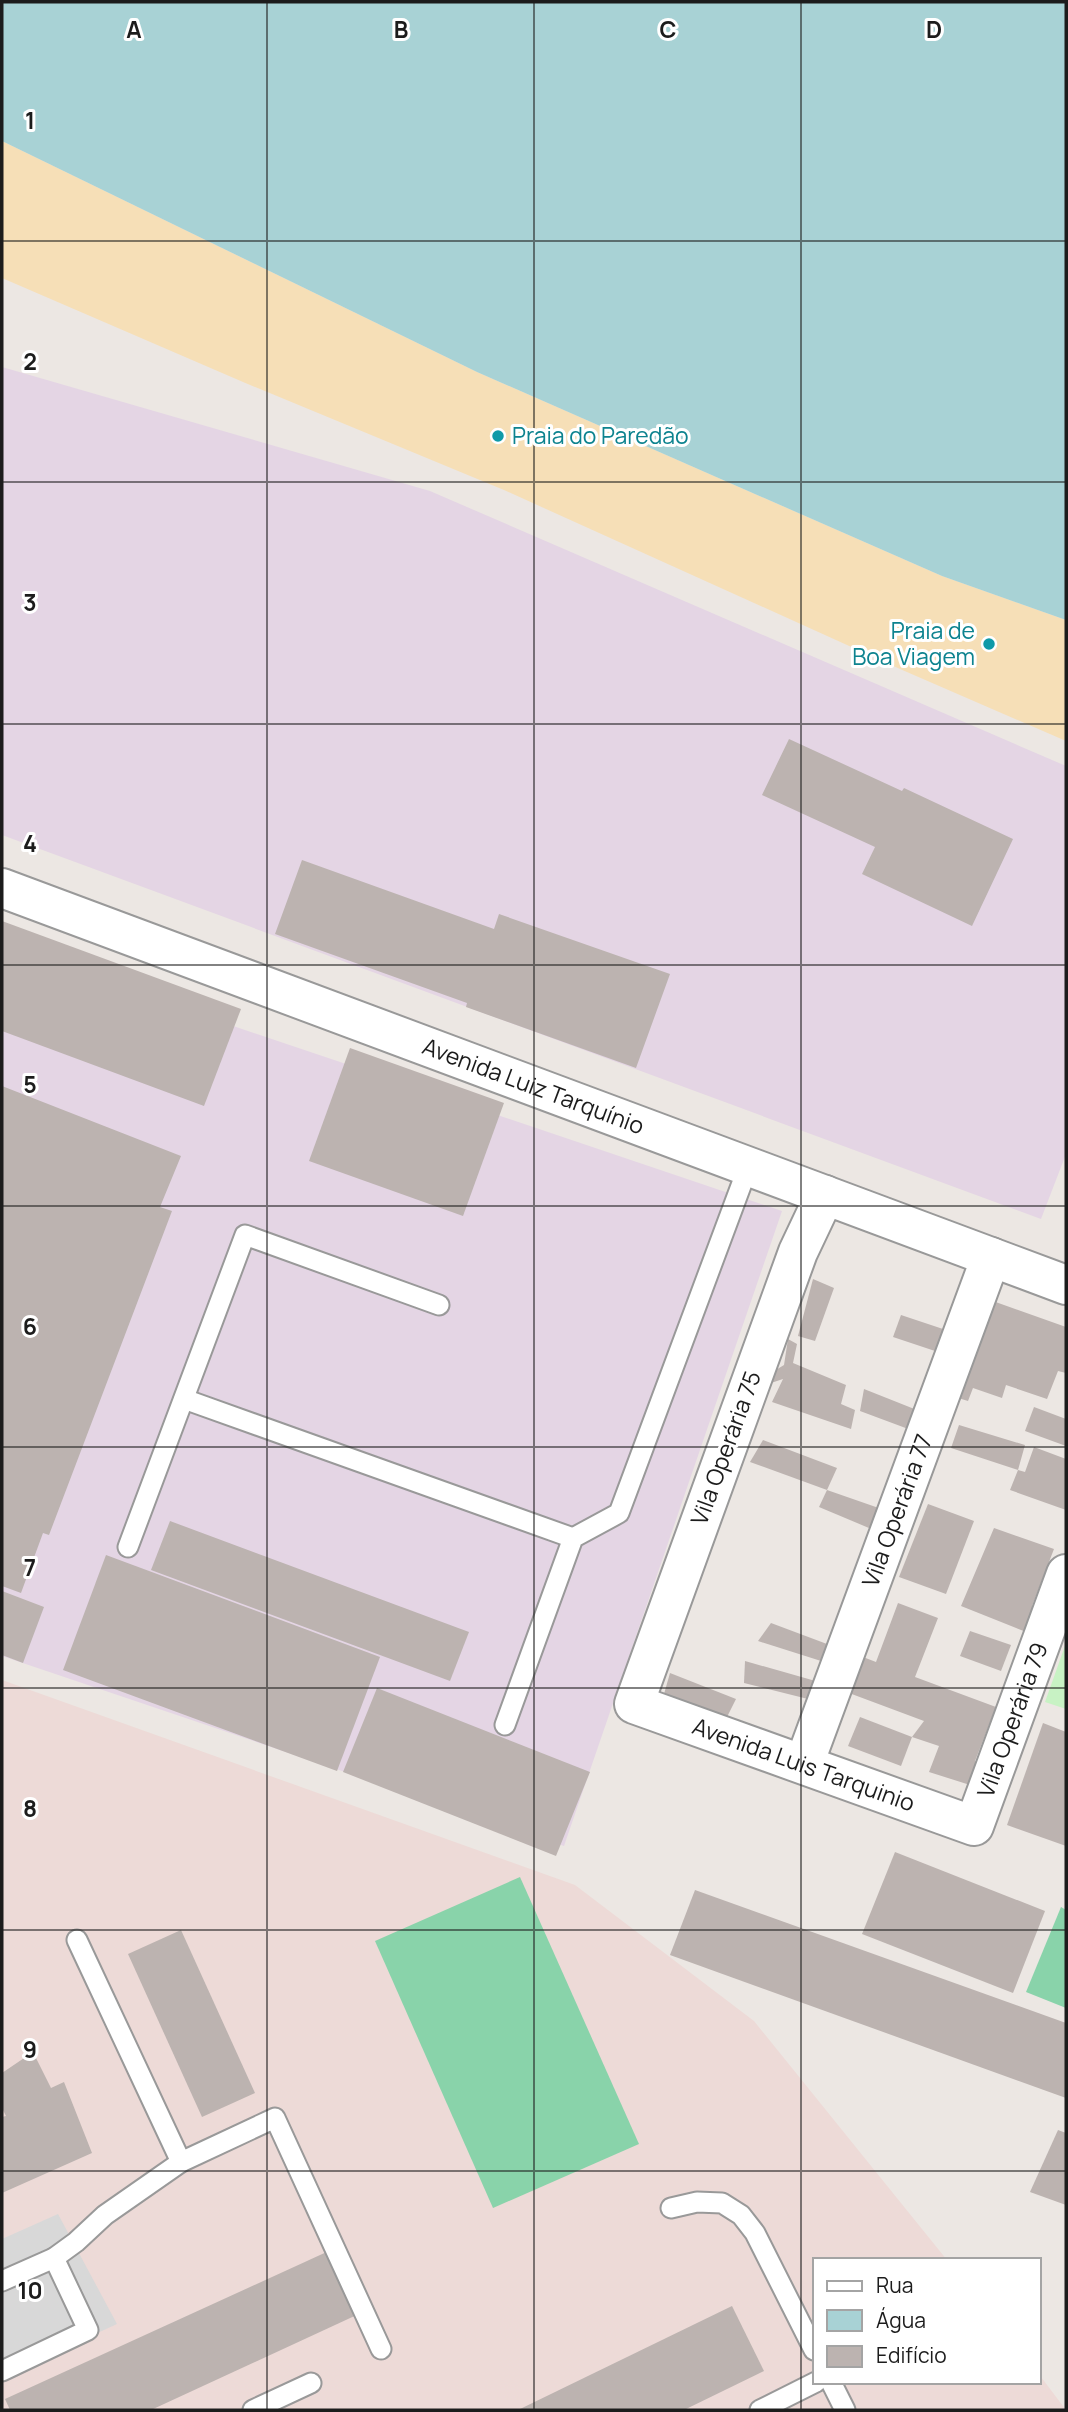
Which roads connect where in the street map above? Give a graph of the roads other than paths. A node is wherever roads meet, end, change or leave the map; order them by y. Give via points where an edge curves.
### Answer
1 (2, 888) edge
2 (748, 1167) junction
3 (825, 1195) junction
4 (991, 1257) junction
5 (1066, 1284) edge
6 (439, 1305) dead end
7 (184, 1399) junction
8 (573, 1538) junction
9 (128, 1547) dead end
10 (1066, 1574) edge
11 (1055, 1646) edge
12 (634, 1704) joint
13 (505, 1725) dead end
14 (804, 1764) junction
15 (974, 1826) joint
16 (77, 1940) dead end
17 (181, 2162) junction
18 (671, 2208) dead end
19 (54, 2258) junction
20 (2, 2281) edge
21 (381, 2348) dead end
22 (813, 2348) edge
23 (2, 2371) edge
24 (311, 2383) dead end
25 (813, 2384) edge
26 (832, 2384) edge
27 (253, 2410) edge
28 (760, 2410) edge
29 (845, 2410) edge

1 - 2 street, Avenida Luiz Tarquínio
2 - 3 street, Avenida Luiz Tarquínio
2 - 8 lane via 619,1513
3 - 4 street, Avenida Luiz Tarquínio
3 - 12 street, Vila Operária 75 via 798,1252
4 - 5 street, Avenida Luiz Tarquínio
4 - 14 street, Vila Operária 77
6 - 7 lane via 245,1235
7 - 8 lane
7 - 9 lane
8 - 13 lane
10 - 11 street, Vila Operária 79
11 - 15 street, Vila Operária 79
12 - 14 street, Avenida Luis Tarquinio
14 - 15 street, Avenida Luis Tarquinio
16 - 17 lane
17 - 19 lane via 105,2215
17 - 21 lane via 275,2118
18 - 22 lane via 722,2203 741,2215 755,2233
19 - 20 lane
19 - 23 lane via 88,2330
24 - 27 lane
25 - 28 lane
26 - 29 lane

